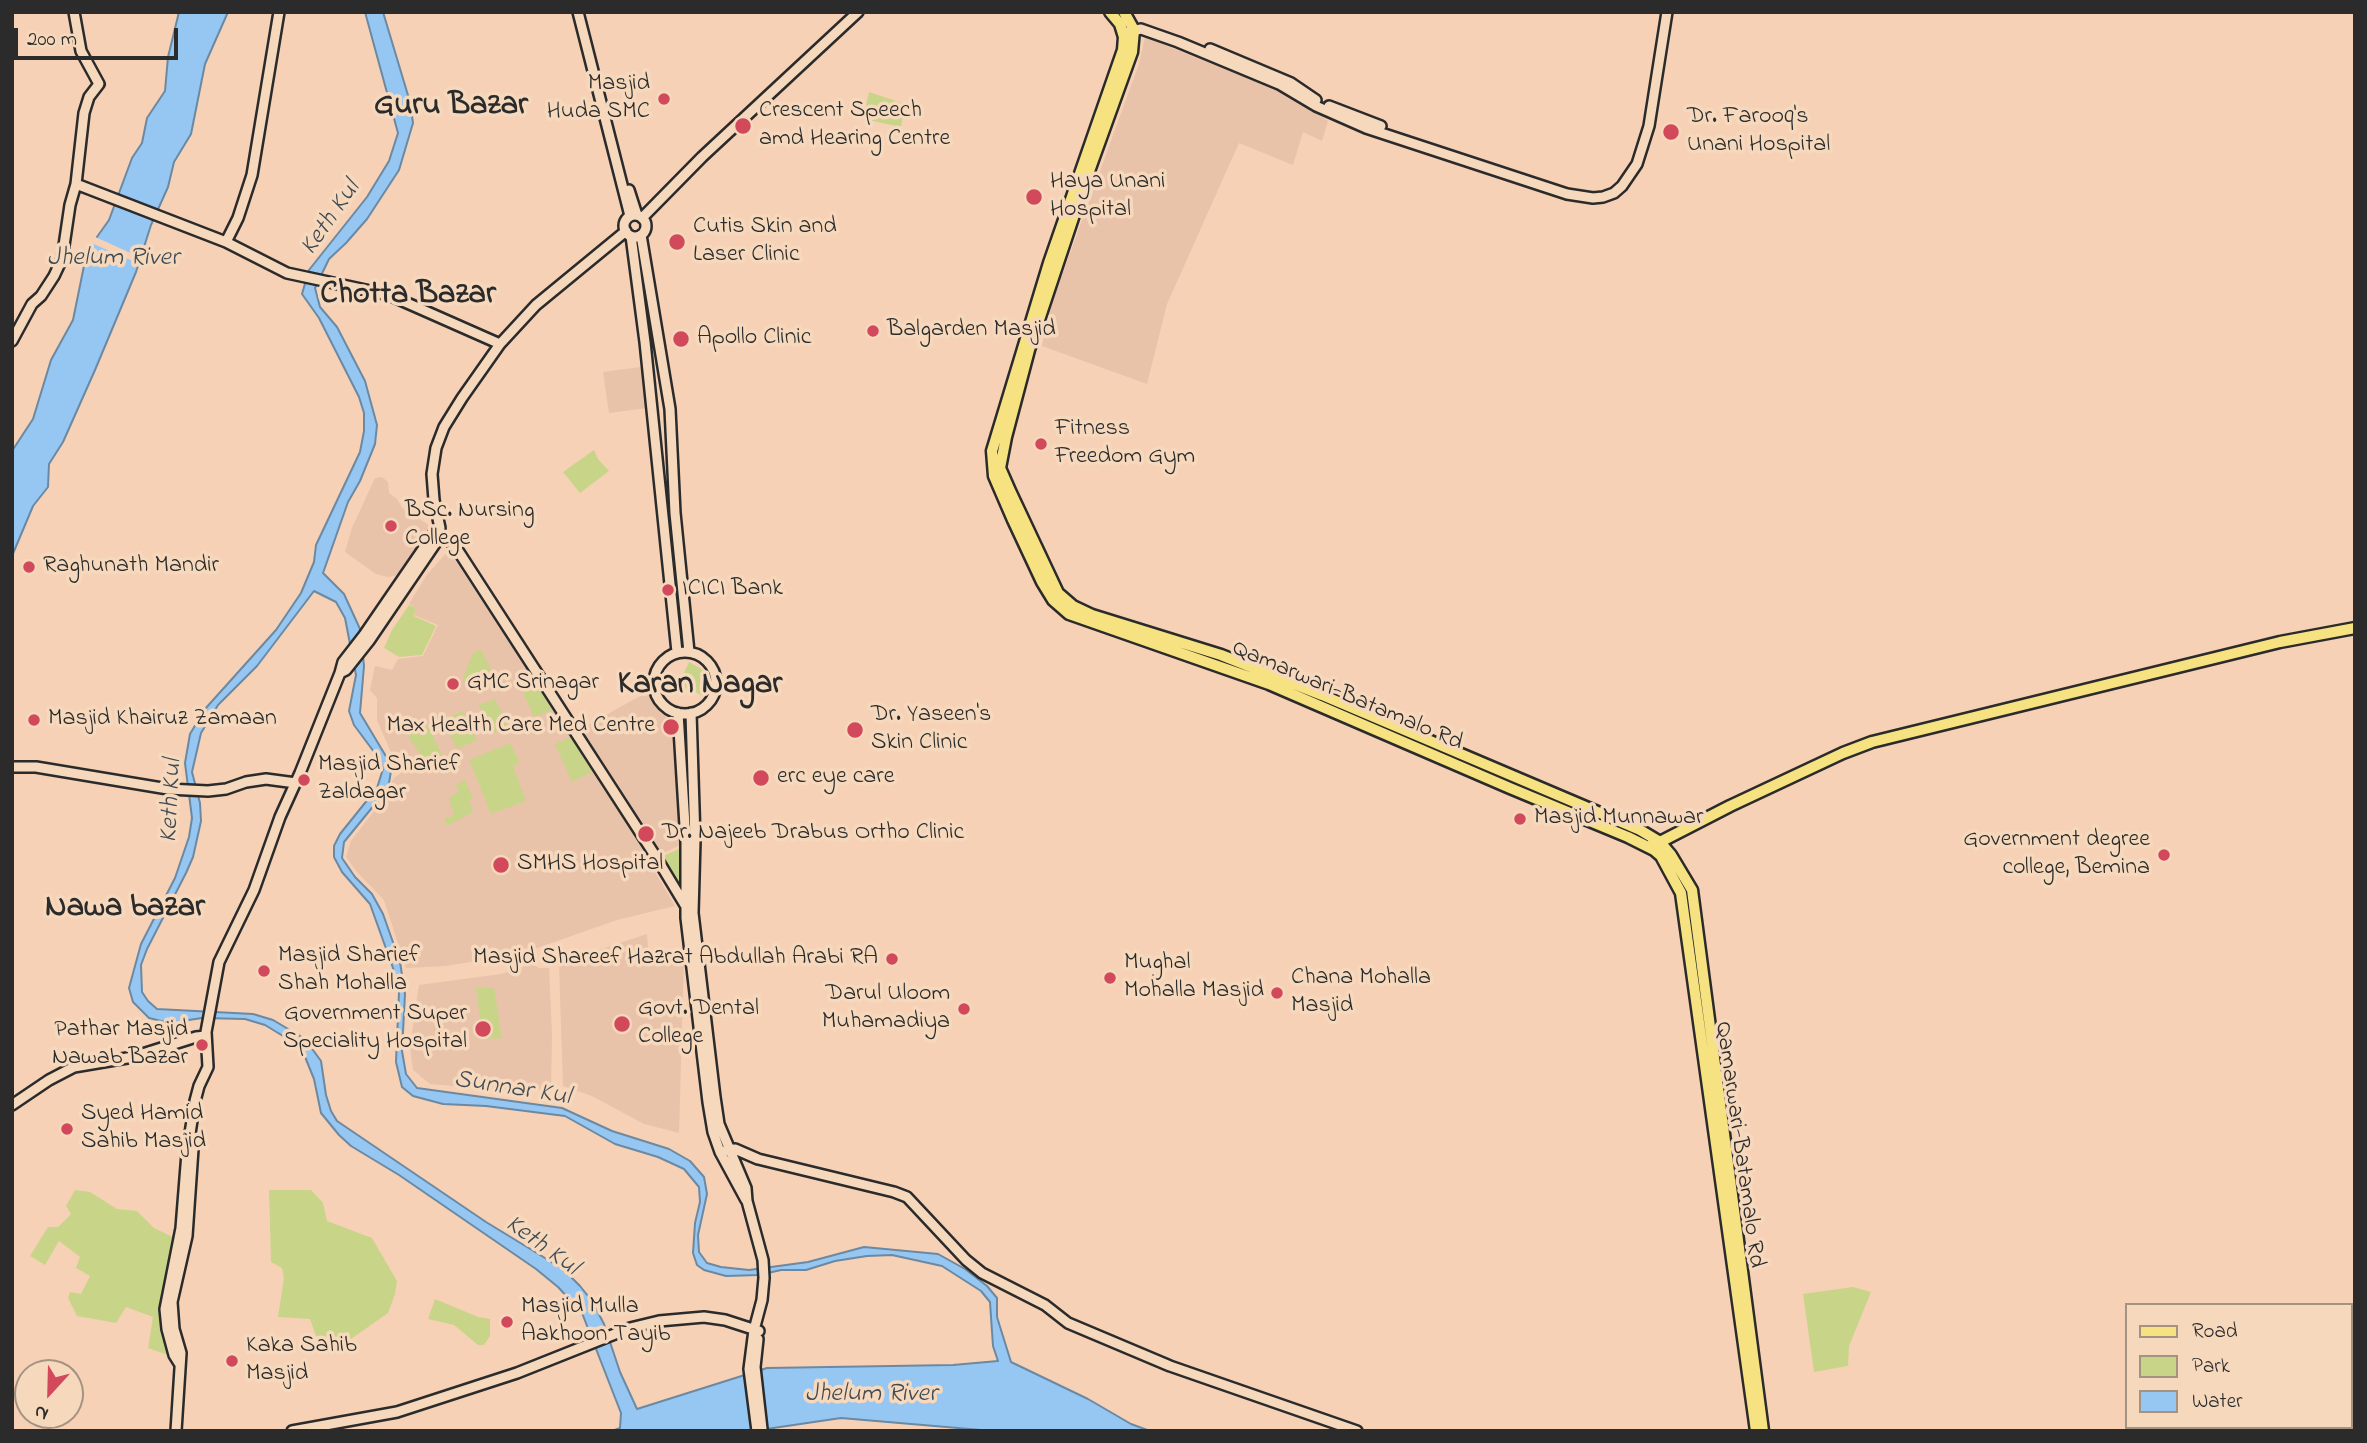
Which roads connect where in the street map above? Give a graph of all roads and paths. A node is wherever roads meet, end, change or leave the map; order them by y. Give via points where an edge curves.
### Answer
1 (74, 12) edge
2 (279, 12) edge
3 (578, 12) edge
4 (584, 12) edge
5 (850, 12) edge
6 (858, 12) edge
7 (1110, 12) edge
8 (1124, 12) edge
9 (1667, 12) edge
10 (1127, 28) junction
11 (76, 184) junction
12 (637, 216) junction
13 (632, 234) junction
14 (226, 242) junction
15 (12, 341) edge
16 (500, 344) junction
17 (437, 534) junction
18 (680, 553) junction
19 (667, 554) junction
20 (2355, 628) edge
21 (677, 652) junction
22 (689, 652) junction
23 (678, 713) junction
24 (691, 713) junction
25 (12, 767) edge
26 (296, 783) junction
27 (1538, 788) junction
28 (1534, 798) junction
29 (1628, 837) junction
30 (1660, 842) junction
31 (686, 907) junction
32 (206, 1034) junction
33 (1703, 1051) junction
34 (1714, 1054) junction
35 (12, 1105) edge
36 (726, 1156) junction
37 (757, 1328) junction
38 (752, 1368) junction
39 (176, 1431) edge
40 (292, 1431) edge
41 (757, 1431) edge
42 (762, 1431) edge
43 (1357, 1431) edge
44 (1756, 1431) edge
45 (1763, 1431) edge

1 - 11 main road via 81,51 99,84 84,113
2 - 14 main road via 252,175
3 - 12 main road
4 - 12 main road
5 - 12 main road
6 - 12 main road
7 - 10 main road
8 - 10 main road
9 - 10 main road via 1646,138 1630,176 1603,197 1491,167 1335,109 1246,63 1141,23
10 - 27 main road, Qamarwari-Batamalo Rd via 1132,52 1029,350 1000,468 1058,593 1092,615 1221,655
10 - 28 main road, Qamarwari-Batamalo Rd via 992,451 994,476 1042,582 1069,614 1269,684
11 - 14 main road
11 - 15 main road via 62,259
12 - 13 main road via 625,221
12 - 13 main road via 646,226
13 - 16 main road via 537,305
13 - 18 main road via 668,398
13 - 19 main road
14 - 16 main road via 295,275 389,295
16 - 17 main road via 450,417 436,448 432,474
17 - 26 main road via 340,673
17 - 31 main road via 442,543 448,540 455,545
18 - 19 main road
18 - 22 main road
19 - 21 main road
20 - 30 main road via 2280,642 1872,742
21 - 22 main road
21 - 23 main road via 657,668 653,689 664,706
22 - 24 main road via 706,659 716,686 709,703
23 - 24 main road
23 - 31 main road
24 - 36 main road via 693,913
25 - 26 main road via 174,790 226,789 266,779
26 - 32 main road via 254,890 219,962
27 - 28 main road
27 - 30 main road, Qamarwari-Batamalo Rd
28 - 29 main road, Qamarwari-Batamalo Rd
29 - 30 main road
29 - 33 main road, Qamarwari-Batamalo Rd via 1661,856 1681,893
30 - 34 main road, Qamarwari-Batamalo Rd via 1692,890
31 - 36 main road via 708,1102 713,1132
32 - 35 main road via 133,1057 74,1067
32 - 39 main road via 208,1068 199,1086 194,1119 187,1236 172,1302 180,1353
33 - 34 main road
33 - 44 main road, Qamarwari-Batamalo Rd
34 - 45 main road, Qamarwari-Batamalo Rd
36 - 37 main road via 747,1201 763,1260
36 - 43 main road via 735,1149 907,1197 982,1273 1045,1305 1062,1320 1170,1366
37 - 38 main road
37 - 40 main road via 705,1317 680,1317 630,1328 517,1373 397,1412
38 - 41 main road
38 - 42 main road

